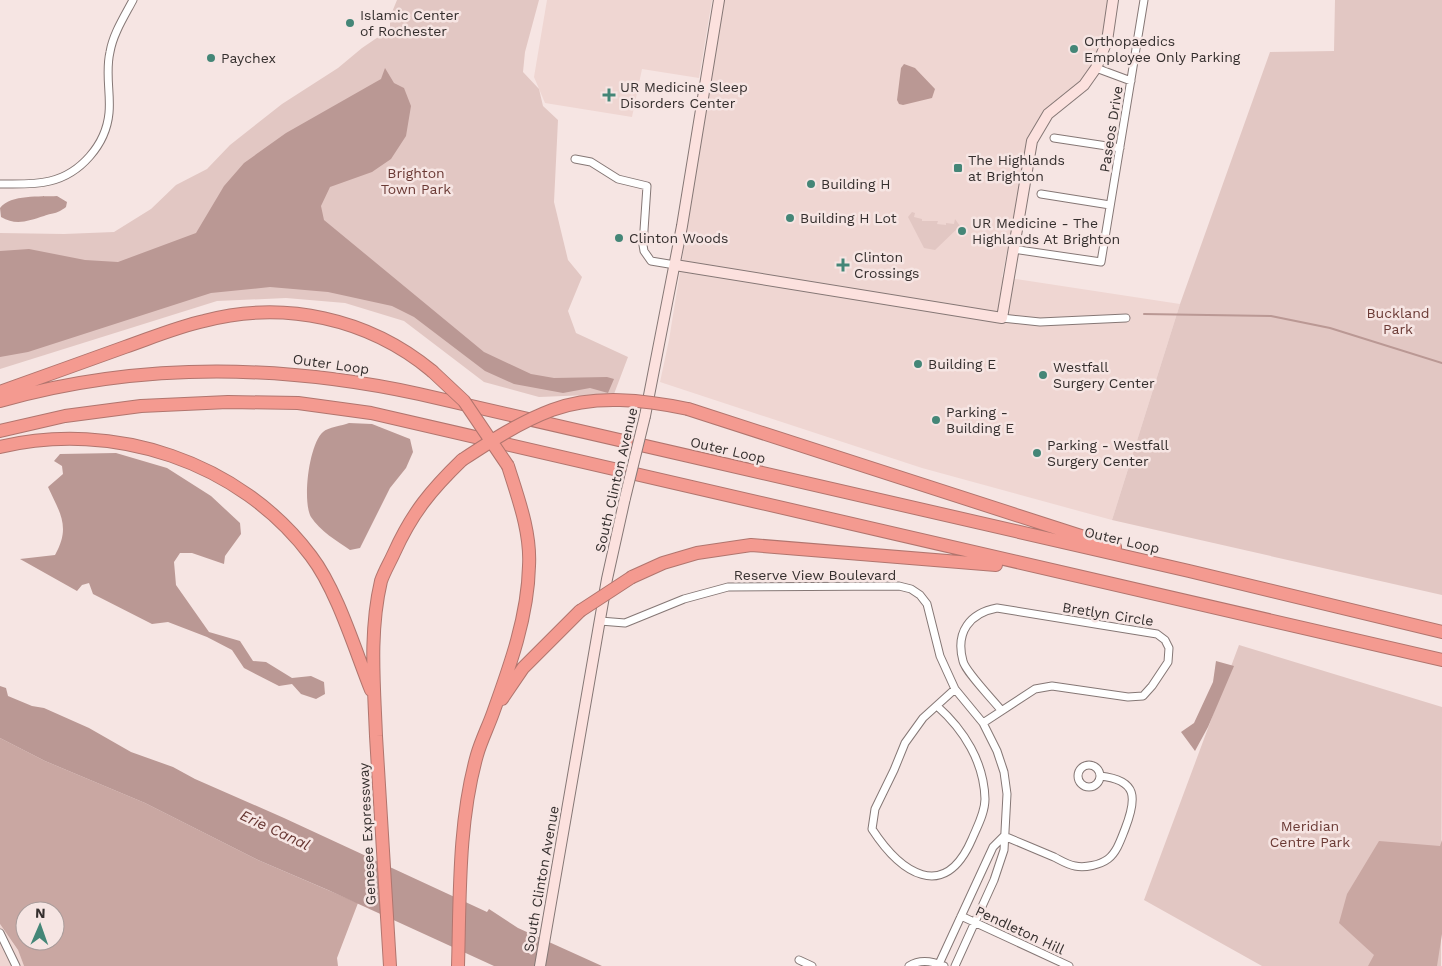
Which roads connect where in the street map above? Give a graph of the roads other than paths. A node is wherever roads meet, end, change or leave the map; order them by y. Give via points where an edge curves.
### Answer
1 (133, 0) edge
2 (719, 0) edge
3 (1114, 0) edge
4 (1144, 0) edge
5 (1096, 68) junction
6 (1131, 81) junction
7 (1054, 138) dead end
8 (1120, 148) junction
9 (575, 159) dead end
10 (0, 184) edge
11 (1041, 194) dead end
12 (1110, 205) junction
13 (1013, 249) junction
14 (675, 265) junction
15 (1002, 318) junction
16 (1126, 318) dead end
17 (0, 392) edge
18 (0, 401) edge
19 (0, 431) edge
20 (0, 447) edge
21 (1037, 568) junction
22 (1189, 571) junction
23 (600, 621) junction
24 (1442, 632) edge
25 (1442, 660) edge
26 (955, 690) junction
27 (374, 700) junction
28 (938, 706) junction
29 (1001, 710) junction
30 (493, 714) junction
31 (983, 723) junction
32 (1100, 776) dead end
33 (1004, 836) junction
34 (961, 916) junction
35 (975, 923) junction
36 (0, 933) edge
37 (799, 960) dead end
38 (941, 965) edge
39 (16, 966) edge
40 (390, 966) edge
41 (458, 966) edge
42 (540, 966) edge
43 (812, 966) edge
44 (909, 966) edge
45 (955, 966) edge
46 (1069, 966) edge

1 - 10 street via 110,51 107,73 109,115 104,135 94,152 59,178 34,184
2 - 14 street, South Clinton Avenue
3 - 5 street via 1107,41
4 - 6 street, Paseos Drive
5 - 6 street
5 - 13 street via 1084,85 1048,114 1036,132
6 - 8 street, Paseos Drive
7 - 8 street
8 - 12 street, Paseos Drive
9 - 14 street via 591,162 623,181 648,186 644,251 651,261
11 - 12 street
12 - 13 street, Paseos Drive via 1101,262
13 - 15 street
14 - 15 street
14 - 23 street, South Clinton Avenue, bridge
15 - 16 street via 1040,322
17 - 30 highway, bridge via 192,324 251,313 300,314 347,324 392,343 432,371 464,402 508,466 525,525 529,566 524,611
18 - 22 highway, Outer Loop via 74,384 163,372 253,371 338,378
19 - 21 highway via 65,416 141,406 298,403 430,425
20 - 27 highway via 67,438 118,441 164,452 210,472 249,496 284,524 312,556 337,603
21 - 25 highway
21 - 30 highway, bridge via 780,546 697,553 663,562 632,576 580,611 523,668
22 - 24 highway, Outer Loop
22 - 27 highway, Genesee Expressway, bridge via 688,409 655,402 581,403 553,409 462,460 412,515 382,580 372,646
23 - 26 street, Reserve View Boulevard via 625,623 684,599 728,588 899,586 920,595 927,604 940,656
23 - 42 street, South Clinton Avenue
26 - 28 street
26 - 31 street, Reserve View Boulevard
27 - 40 highway, Genesee Expressway
28 - 28 street via 923,718 905,743 875,809 872,829 882,844 913,873 932,876 950,871 961,862 985,800 978,761 969,742
29 - 29 street, Bretlyn Circle via 1035,689 1052,686 1128,697 1143,696 1168,662 1169,648 1157,634 997,608 983,611 970,619 964,630 961,644 963,663
29 - 31 street, Bretlyn Circle
30 - 41 highway via 477,755 471,784 462,866
31 - 33 street, Reserve View Boulevard via 1004,772 1007,794
32 - 33 street via 1124,782 1134,799 1120,843 1110,858 1098,864 1075,866
33 - 34 street via 993,846
33 - 35 street, Reserve View Boulevard via 1004,850
34 - 35 street, Pendleton Hill
34 - 38 street
35 - 45 street, Reserve View Boulevard
35 - 46 street, Pendleton Hill
36 - 39 street
37 - 43 street
38 - 44 street via 916,961

